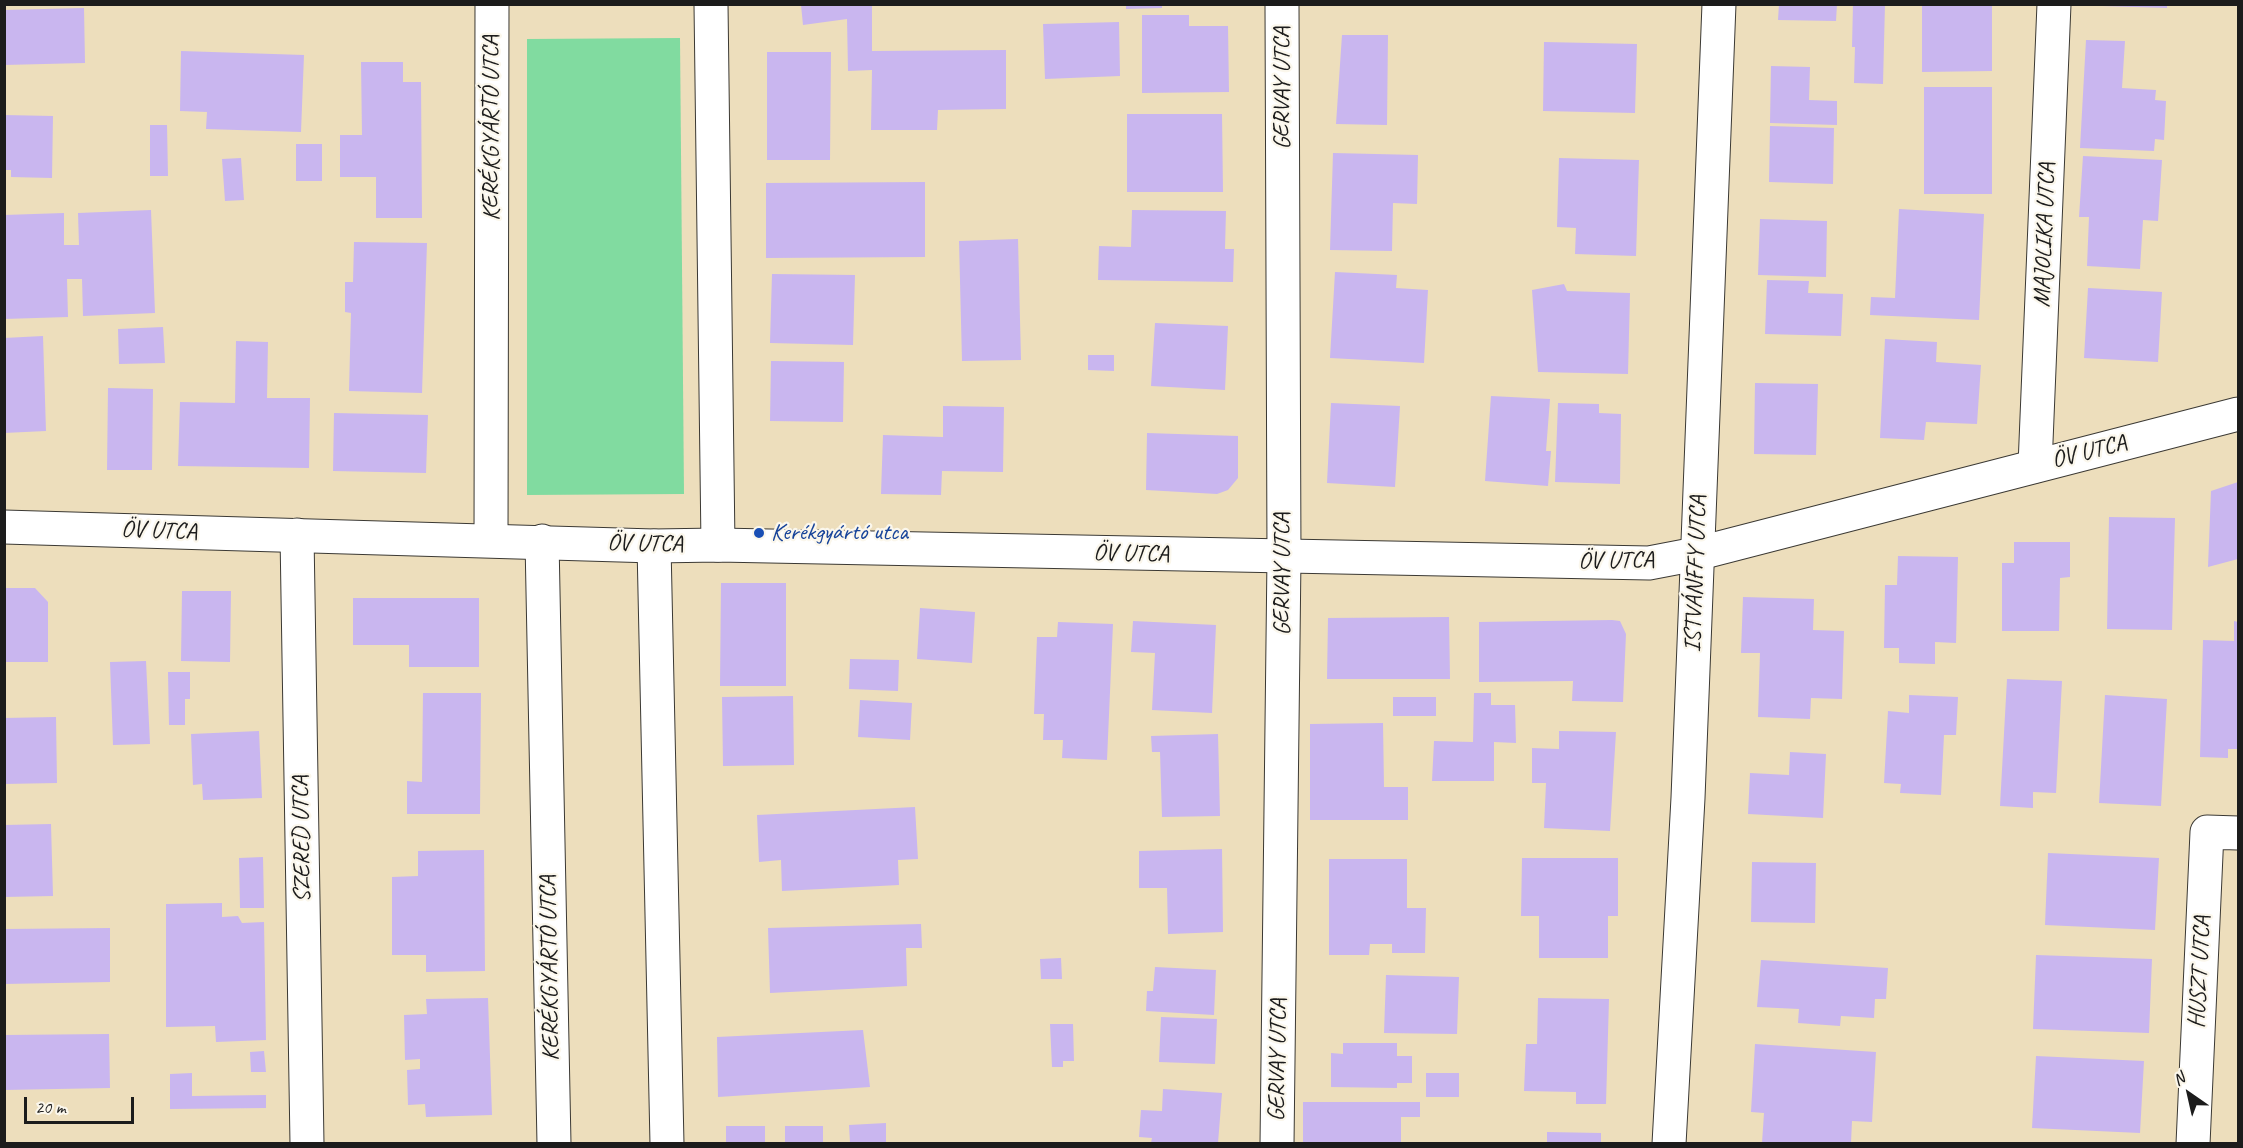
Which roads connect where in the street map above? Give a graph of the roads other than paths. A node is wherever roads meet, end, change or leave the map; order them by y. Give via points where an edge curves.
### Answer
1 (492, 4) edge
2 (711, 4) edge
3 (1282, 4) edge
4 (1719, 4) edge
5 (2054, 4) edge
6 (2238, 414) edge
7 (2035, 466) junction
8 (4, 527) edge
9 (297, 535) junction
10 (491, 540) junction
11 (542, 541) junction
12 (718, 545) junction
13 (654, 546) junction
14 (1696, 554) junction
15 (1284, 557) junction
16 (2238, 833) edge
17 (306, 1143) edge
18 (554, 1143) edge
19 (667, 1143) edge
20 (1277, 1143) edge
21 (1669, 1143) edge
22 (2193, 1143) edge

1 - 10 street, KERÉKGYÁRTÓ UTCA
2 - 12 street
3 - 15 street, GERVAY UTCA
4 - 14 street, ISTVÁNFFY UTCA
5 - 7 street, MAJOLIKA UTCA
6 - 7 street, ÖV UTCA
7 - 14 street, ÖV UTCA
8 - 9 street, ÖV UTCA
9 - 10 street, ÖV UTCA
9 - 17 street, SZERED UTCA
10 - 11 street, ÖV UTCA
11 - 13 street, ÖV UTCA
11 - 18 street, KERÉKGYÁRTÓ UTCA
12 - 13 street, ÖV UTCA
12 - 15 street, ÖV UTCA
13 - 19 street
14 - 15 street, ÖV UTCA via 1649,563
14 - 21 street, ISTVÁNFFY UTCA via 1688,798
15 - 20 street, GERVAY UTCA
16 - 22 street, HUSZT UTCA via 2207,832

